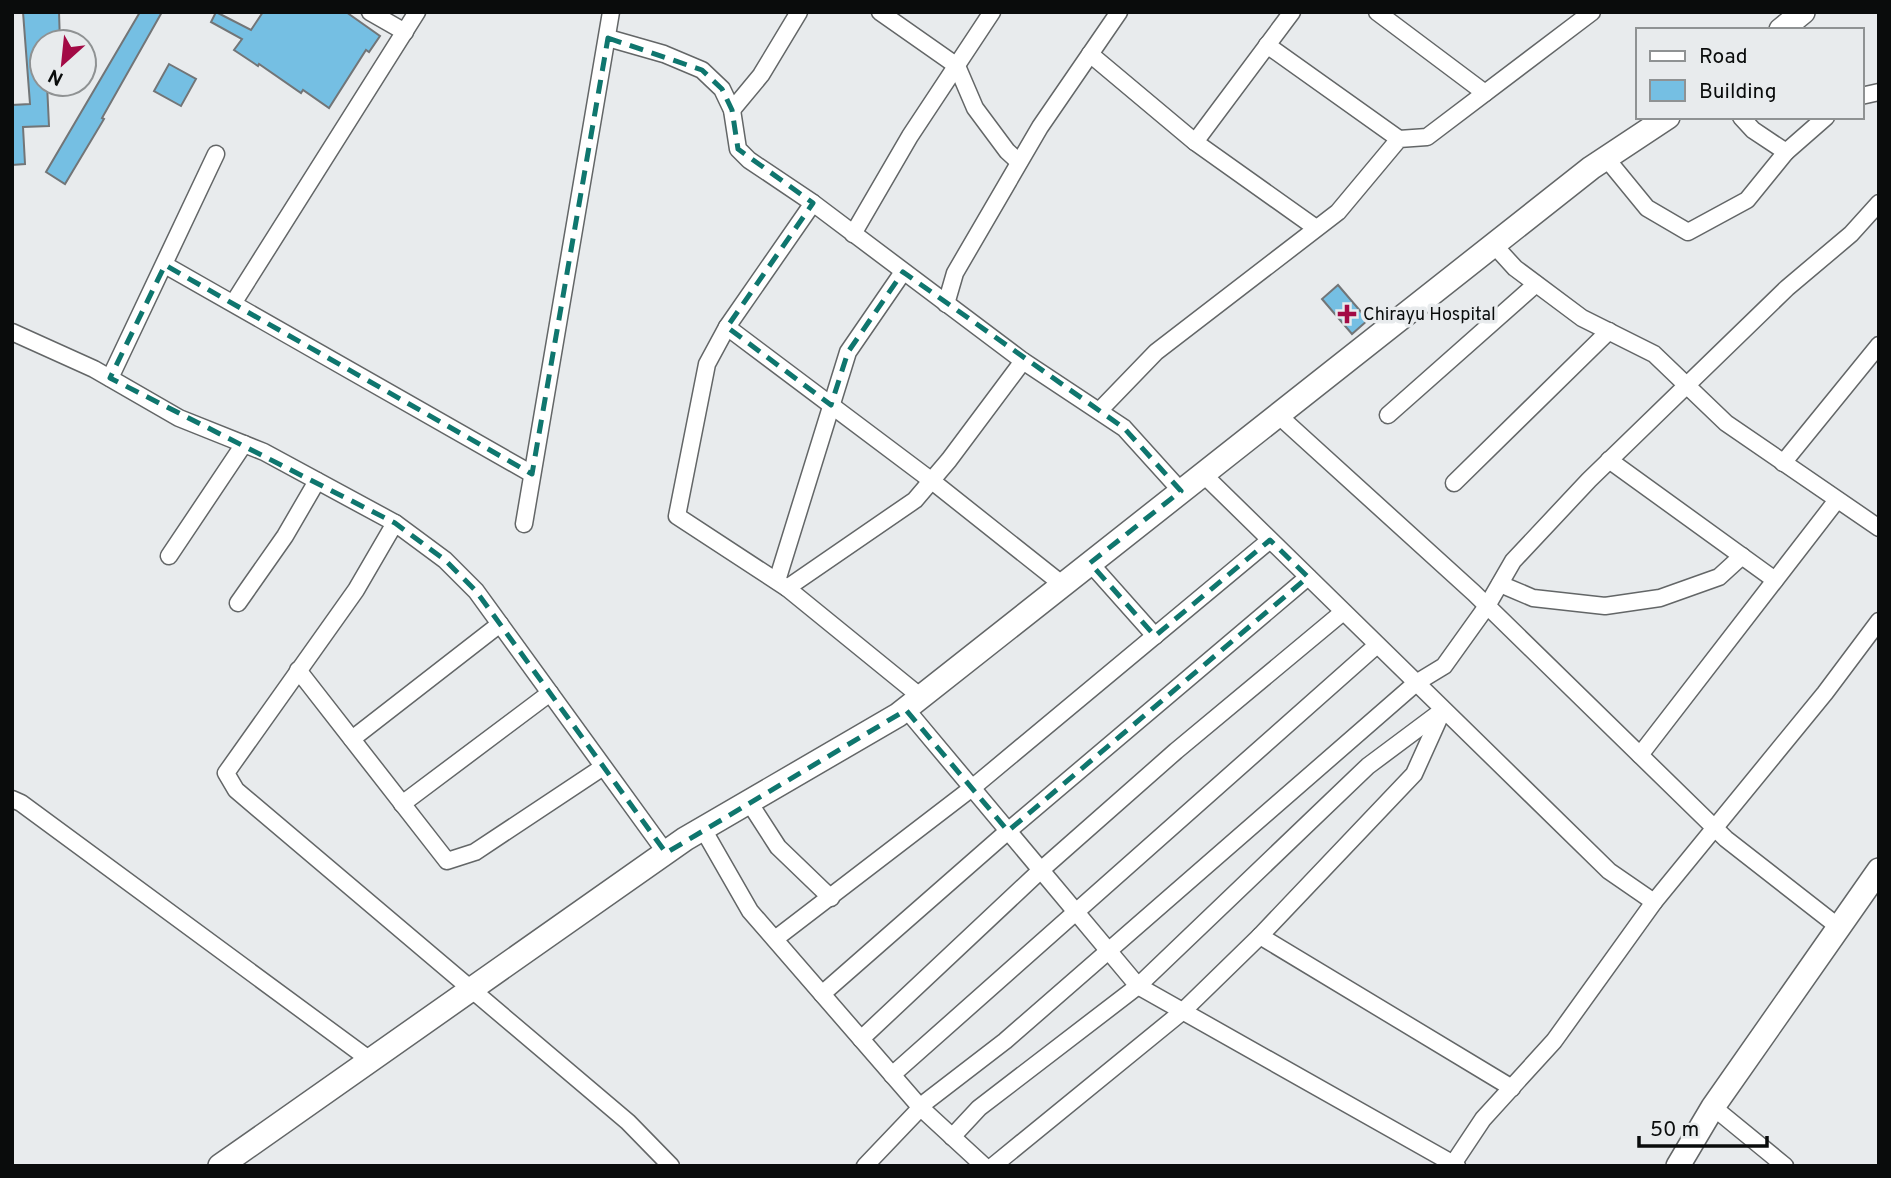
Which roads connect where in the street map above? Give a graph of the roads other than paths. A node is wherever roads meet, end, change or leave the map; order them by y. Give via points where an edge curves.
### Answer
1 (370, 12) edge
2 (416, 12) edge
3 (611, 12) edge
4 (799, 12) edge
5 (880, 12) edge
6 (992, 12) edge
7 (1119, 12) edge
8 (1292, 12) edge
9 (1377, 12) edge
10 (1592, 12) edge
11 (1803, 12) edge
12 (1783, 28) edge
13 (405, 32) junction
14 (608, 38) junction
15 (1267, 45) junction
16 (1090, 54) junction
17 (957, 66) junction
18 (1485, 93) junction
19 (732, 110) junction
20 (1665, 119) edge
21 (1743, 119) edge
22 (1824, 119) edge
23 (1399, 139) junction
24 (1195, 142) junction
25 (1786, 152) junction
26 (216, 154) dead end
27 (1606, 158) junction
28 (1019, 162) junction
29 (1879, 203) edge
30 (813, 204) junction
31 (1316, 229) junction
32 (853, 234) junction
33 (1494, 245) junction
34 (165, 265) junction
35 (903, 272) junction
36 (1536, 284) junction
37 (234, 302) junction
38 (946, 304) junction
39 (727, 327) junction
40 (1609, 331) junction
41 (12, 332) edge
42 (1879, 345) edge
43 (1023, 360) junction
44 (110, 378) junction
45 (1687, 386) junction
46 (831, 405) junction
47 (1099, 411) junction
48 (1278, 415) junction
49 (1388, 415) dead end
50 (244, 444) junction
51 (1609, 460) junction
52 (1783, 463) junction
53 (532, 474) junction
54 (1203, 474) junction
55 (317, 481) junction
56 (932, 481) junction
57 (1454, 483) dead end
58 (1181, 491) junction
59 (1838, 500) junction
60 (395, 523) junction
61 (524, 524) dead end
62 (1879, 528) edge
63 (1270, 540) junction
64 (169, 556) dead end
65 (1742, 556) junction
66 (1090, 564) junction
67 (1308, 577) junction
68 (1775, 580) junction
69 (1500, 584) junction
70 (782, 585) junction
71 (1063, 585) junction
72 (238, 603) dead end
73 (1487, 606) junction
74 (1343, 612) junction
75 (1879, 621) edge
76 (500, 624) junction
77 (1155, 636) junction
78 (1377, 645) junction
79 (299, 670) junction
80 (1416, 683) junction
81 (550, 693) junction
82 (913, 703) junction
83 (1443, 709) junction
84 (352, 739) junction
85 (1640, 755) junction
86 (604, 767) junction
87 (972, 788) junction
88 (12, 799) edge
89 (749, 802) junction
90 (402, 804) junction
91 (703, 829) junction
92 (1715, 829) junction
93 (1008, 831) junction
94 (666, 853) junction
95 (1041, 870) junction
96 (1879, 870) edge
97 (831, 898) junction
98 (1654, 902) junction
99 (1075, 911) junction
100 (1840, 928) junction
101 (1260, 936) junction
102 (775, 939) junction
103 (1108, 950) junction
104 (1139, 986) junction
105 (473, 988) junction
106 (822, 994) junction
107 (1183, 1011) junction
108 (861, 1039) junction
109 (370, 1060) junction
110 (892, 1075) junction
111 (1512, 1088) junction
112 (1713, 1107) junction
113 (921, 1108) junction
114 (952, 1136) junction
115 (1455, 1165) edge
116 (220, 1166) edge
117 (671, 1166) edge
118 (865, 1166) edge
119 (984, 1166) edge
120 (993, 1166) edge
121 (1678, 1166) edge
122 (1785, 1166) edge

1 - 13 street
2 - 13 street
3 - 14 street
4 - 19 street via 761,75
5 - 17 street
6 - 17 street
7 - 16 street
8 - 15 street
9 - 18 street
10 - 18 street
11 - 12 street
13 - 37 street
14 - 19 street via 702,70 722,89
14 - 53 street
15 - 23 street
15 - 24 street
16 - 24 street
16 - 28 street
17 - 28 street via 975,108
17 - 32 street
18 - 23 street via 1427,137
19 - 30 street via 738,149
20 - 27 street
21 - 25 street
22 - 25 street
23 - 31 street via 1338,212
24 - 31 street
25 - 27 street via 1747,200 1688,232 1647,208
26 - 34 street
27 - 33 street
28 - 38 street via 955,273
29 - 45 street
30 - 32 street
30 - 39 street
31 - 47 street via 1156,352
32 - 35 street
33 - 36 street
33 - 48 street
34 - 37 street
34 - 44 street
35 - 38 street
35 - 46 street via 848,352
36 - 40 street via 1582,318
36 - 49 street
37 - 53 street
38 - 43 street
39 - 46 street
39 - 70 street via 707,364 677,516
40 - 45 street via 1654,354
40 - 57 street
41 - 44 street
42 - 52 street
43 - 47 street
43 - 56 street
44 - 50 street via 179,418
45 - 51 street
45 - 52 street via 1726,423
46 - 56 street
46 - 70 street
47 - 58 street via 1124,428
48 - 54 street
48 - 73 street
50 - 55 street
50 - 64 street
51 - 65 street
51 - 69 street via 1513,561
52 - 59 street
53 - 61 street
54 - 58 street
54 - 63 street
55 - 60 street
55 - 72 street
56 - 70 street via 915,500
56 - 71 street
58 - 66 street
59 - 62 street
59 - 68 street
60 - 76 street via 445,560 477,591
60 - 79 street via 356,590
63 - 67 street
63 - 77 street
65 - 68 street
65 - 69 street via 1719,577 1684,590 1605,606 1533,598
66 - 71 street
66 - 77 street
67 - 74 street
67 - 93 street
68 - 85 street
69 - 73 street
70 - 82 street
71 - 82 street
73 - 80 street via 1444,666
73 - 85 street
74 - 78 street
74 - 95 street
75 - 92 street
76 - 81 street
76 - 84 street
77 - 87 street
78 - 80 street
78 - 99 street
79 - 84 street
79 - 105 street via 226,773 236,790
80 - 83 street
80 - 103 street
81 - 86 street
81 - 90 street
82 - 87 street
82 - 89 street
83 - 98 street via 1609,871
83 - 101 street via 1414,774
83 - 104 street via 1368,766
84 - 90 street
85 - 92 street
86 - 90 street via 475,852 447,861
86 - 94 street
87 - 93 street
87 - 97 street
88 - 109 street
89 - 91 street
89 - 97 street via 778,847
91 - 94 street
91 - 102 street via 750,911
92 - 98 street
92 - 100 street
93 - 95 street
93 - 106 street
94 - 105 street
95 - 99 street
95 - 108 street
96 - 100 street
97 - 102 street
98 - 111 street via 1554,1041
99 - 103 street
99 - 110 street
100 - 112 street
101 - 107 street
101 - 111 street
102 - 106 street
103 - 104 street
103 - 113 street
104 - 107 street
104 - 114 street via 979,1108
105 - 109 street
105 - 117 street via 628,1122
106 - 108 street
107 - 115 street
107 - 120 street
108 - 110 street
109 - 116 street
110 - 113 street
111 - 115 street via 1483,1119
112 - 121 street
112 - 122 street
113 - 114 street
113 - 118 street
114 - 119 street

